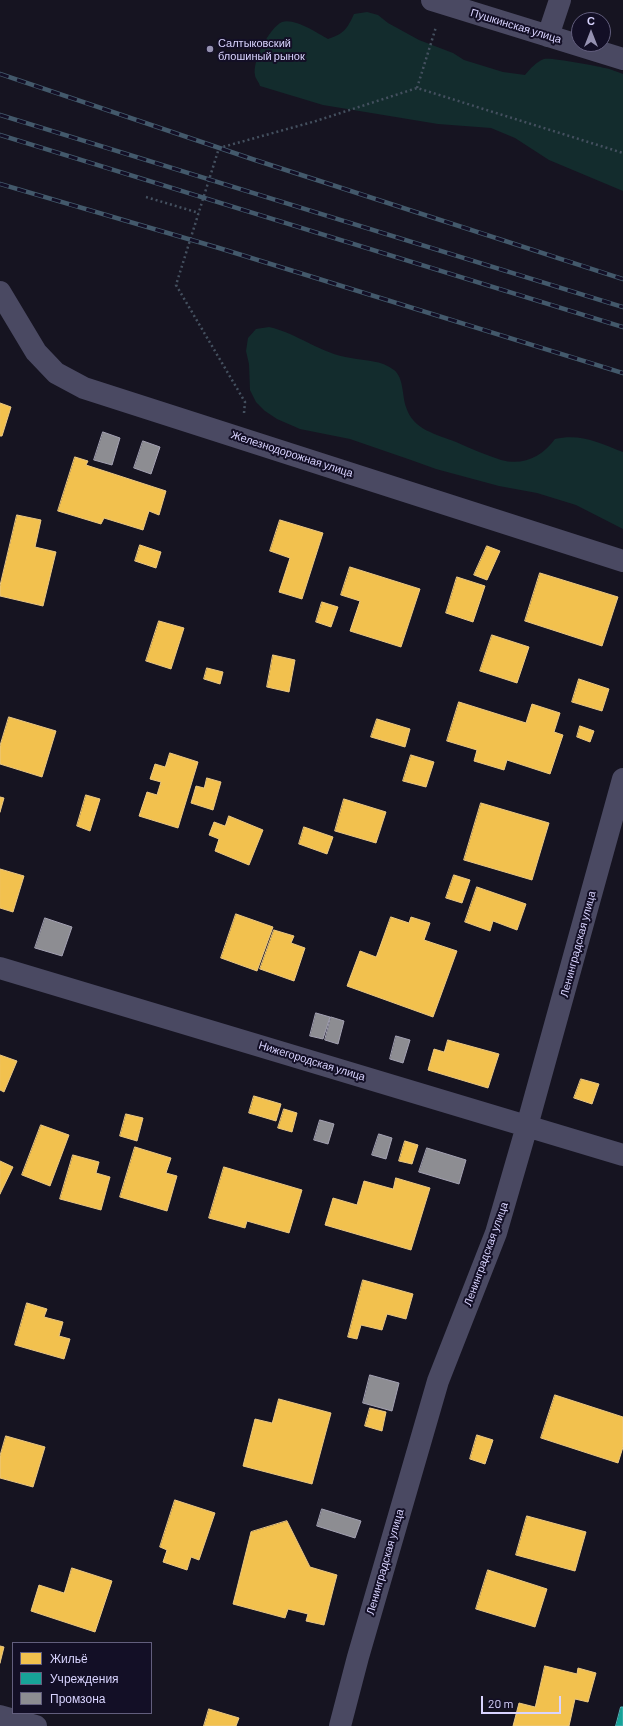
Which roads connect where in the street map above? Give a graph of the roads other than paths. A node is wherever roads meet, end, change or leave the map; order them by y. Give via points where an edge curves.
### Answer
1 (560, 0) edge
2 (438, 2) edge
3 (548, 36) junction
4 (623, 59) edge
5 (0, 292) edge
6 (623, 561) edge
7 (623, 779) edge
8 (0, 968) edge
9 (527, 1126) junction
10 (623, 1155) edge
11 (0, 1716) edge
12 (36, 1726) edge
13 (340, 1726) edge

1 - 3 street
2 - 3 street, Пушкинская улица
3 - 4 street, Пушкинская улица
5 - 6 street, Железнодорожная улица via 36,352 56,373 84,388
7 - 9 street, Ленинградская улица
8 - 9 street, Нижегородская улица
9 - 10 street, Нижегородская улица
9 - 13 street, Ленинградская улица via 496,1233 438,1381
11 - 12 street

